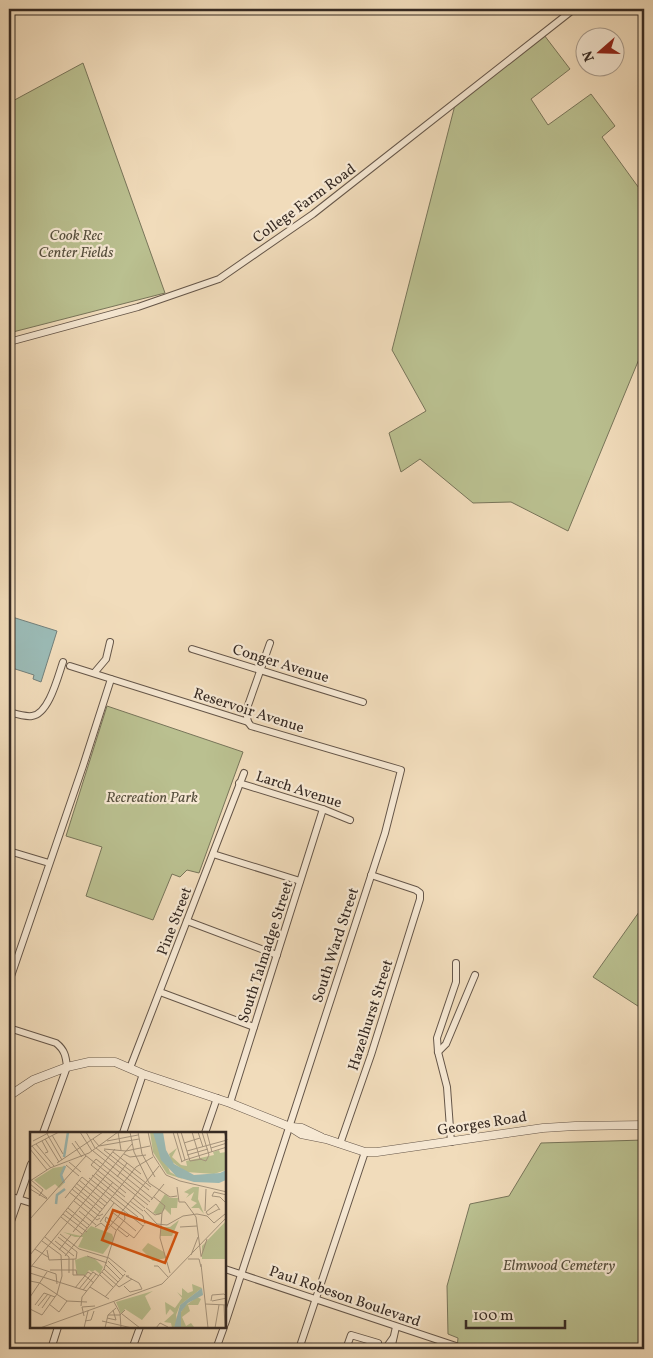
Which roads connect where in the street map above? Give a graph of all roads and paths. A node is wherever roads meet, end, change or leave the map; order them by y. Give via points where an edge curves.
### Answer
1 (574, 9) edge
2 (9, 342) edge
3 (110, 642) dead end
4 (270, 643) dead end
5 (192, 649) dead end
6 (259, 670) junction
7 (92, 672) junction
8 (111, 679) junction
9 (363, 702) dead end
10 (9, 712) edge
11 (248, 722) junction
12 (402, 770) joint
13 (244, 773) dead end
14 (240, 783) junction
15 (323, 809) junction
16 (350, 820) dead end
17 (9, 851) edge
18 (213, 854) junction
19 (49, 863) junction
20 (371, 875) junction
21 (300, 881) junction
22 (187, 921) junction
23 (277, 955) junction
24 (456, 963) dead end
25 (475, 975) dead end
26 (9, 982) edge
27 (160, 992) junction
28 (254, 1027) junction
29 (9, 1028) edge
30 (438, 1052) junction
31 (67, 1067) junction
32 (130, 1068) junction
33 (143, 1074) junction
34 (9, 1096) edge
35 (217, 1098) junction
36 (230, 1103) junction
37 (644, 1125) edge
38 (290, 1127) junction
39 (43, 1132) edge
40 (123, 1132) edge
41 (205, 1132) edge
42 (451, 1142) junction
43 (340, 1144) junction
44 (365, 1152) junction
45 (30, 1167) edge
46 (9, 1196) edge
47 (18, 1199) junction
48 (30, 1204) edge
49 (9, 1227) edge
50 (226, 1269) edge
51 (242, 1274) junction
52 (316, 1300) junction
53 (226, 1319) edge
54 (396, 1327) junction
55 (58, 1328) edge
56 (140, 1328) edge
57 (223, 1328) edge
58 (393, 1338) junction
59 (378, 1343) dead end
60 (456, 1346) dead end
61 (51, 1349) edge
62 (132, 1349) edge
63 (216, 1349) edge
64 (299, 1349) edge
65 (346, 1349) edge
66 (386, 1349) edge
67 (391, 1349) edge

1 - 2 street, College Farm Road via 313,214 219,279 138,307
3 - 7 street via 106,658
4 - 6 street
5 - 6 street, Conger Avenue
6 - 9 street, Conger Avenue
6 - 11 street via 246,712
7 - 8 street, Reservoir Avenue
7 - 10 street, Reservoir Avenue via 66,664 39,713 24,716
8 - 11 street, Reservoir Avenue
8 - 19 street
11 - 12 street, Reservoir Avenue via 251,726
12 - 20 street, South Ward Street
13 - 14 street, Pine Street
14 - 15 street, Larch Avenue
14 - 18 street, Pine Street
15 - 16 street, Larch Avenue
15 - 21 street, South Talmadge Street
17 - 19 street
18 - 21 street
18 - 22 street, Pine Street
19 - 26 street
20 - 38 street, South Ward Street
20 - 43 street, Hazelhurst Street via 413,888 420,893 419,904
21 - 23 street, South Talmadge Street
22 - 23 street
22 - 27 street, Pine Street
23 - 28 street, South Talmadge Street
24 - 30 street via 456,982 437,1038
25 - 30 street via 446,1044
27 - 28 street
27 - 32 street, Pine Street
28 - 36 street, South Talmadge Street
29 - 31 street via 62,1048
30 - 42 street via 447,1087
31 - 32 street, Georges Road via 89,1062 115,1062
31 - 34 street, Georges Road via 33,1080
31 - 39 street
32 - 33 street, Georges Road
33 - 35 street, Georges Road
33 - 40 street
35 - 36 street, Georges Road
35 - 41 street
36 - 38 street, Georges Road
37 - 42 street, Georges Road via 575,1126
38 - 43 street, Georges Road via 301,1134
38 - 51 street, South Ward Street
42 - 44 street, Georges Road
43 - 44 street, Georges Road
44 - 52 street
45 - 47 street
46 - 47 street
47 - 48 street
47 - 49 street
50 - 51 street, Paul Robeson Boulevard
51 - 52 street, Paul Robeson Boulevard
51 - 53 street, South Ward Street
52 - 54 street, Paul Robeson Boulevard
52 - 64 street
54 - 58 street
54 - 60 street, Paul Robeson Boulevard
55 - 61 street
56 - 62 street
57 - 63 street, South Ward Street
58 - 66 street
58 - 67 street
59 - 65 street via 351,1335

